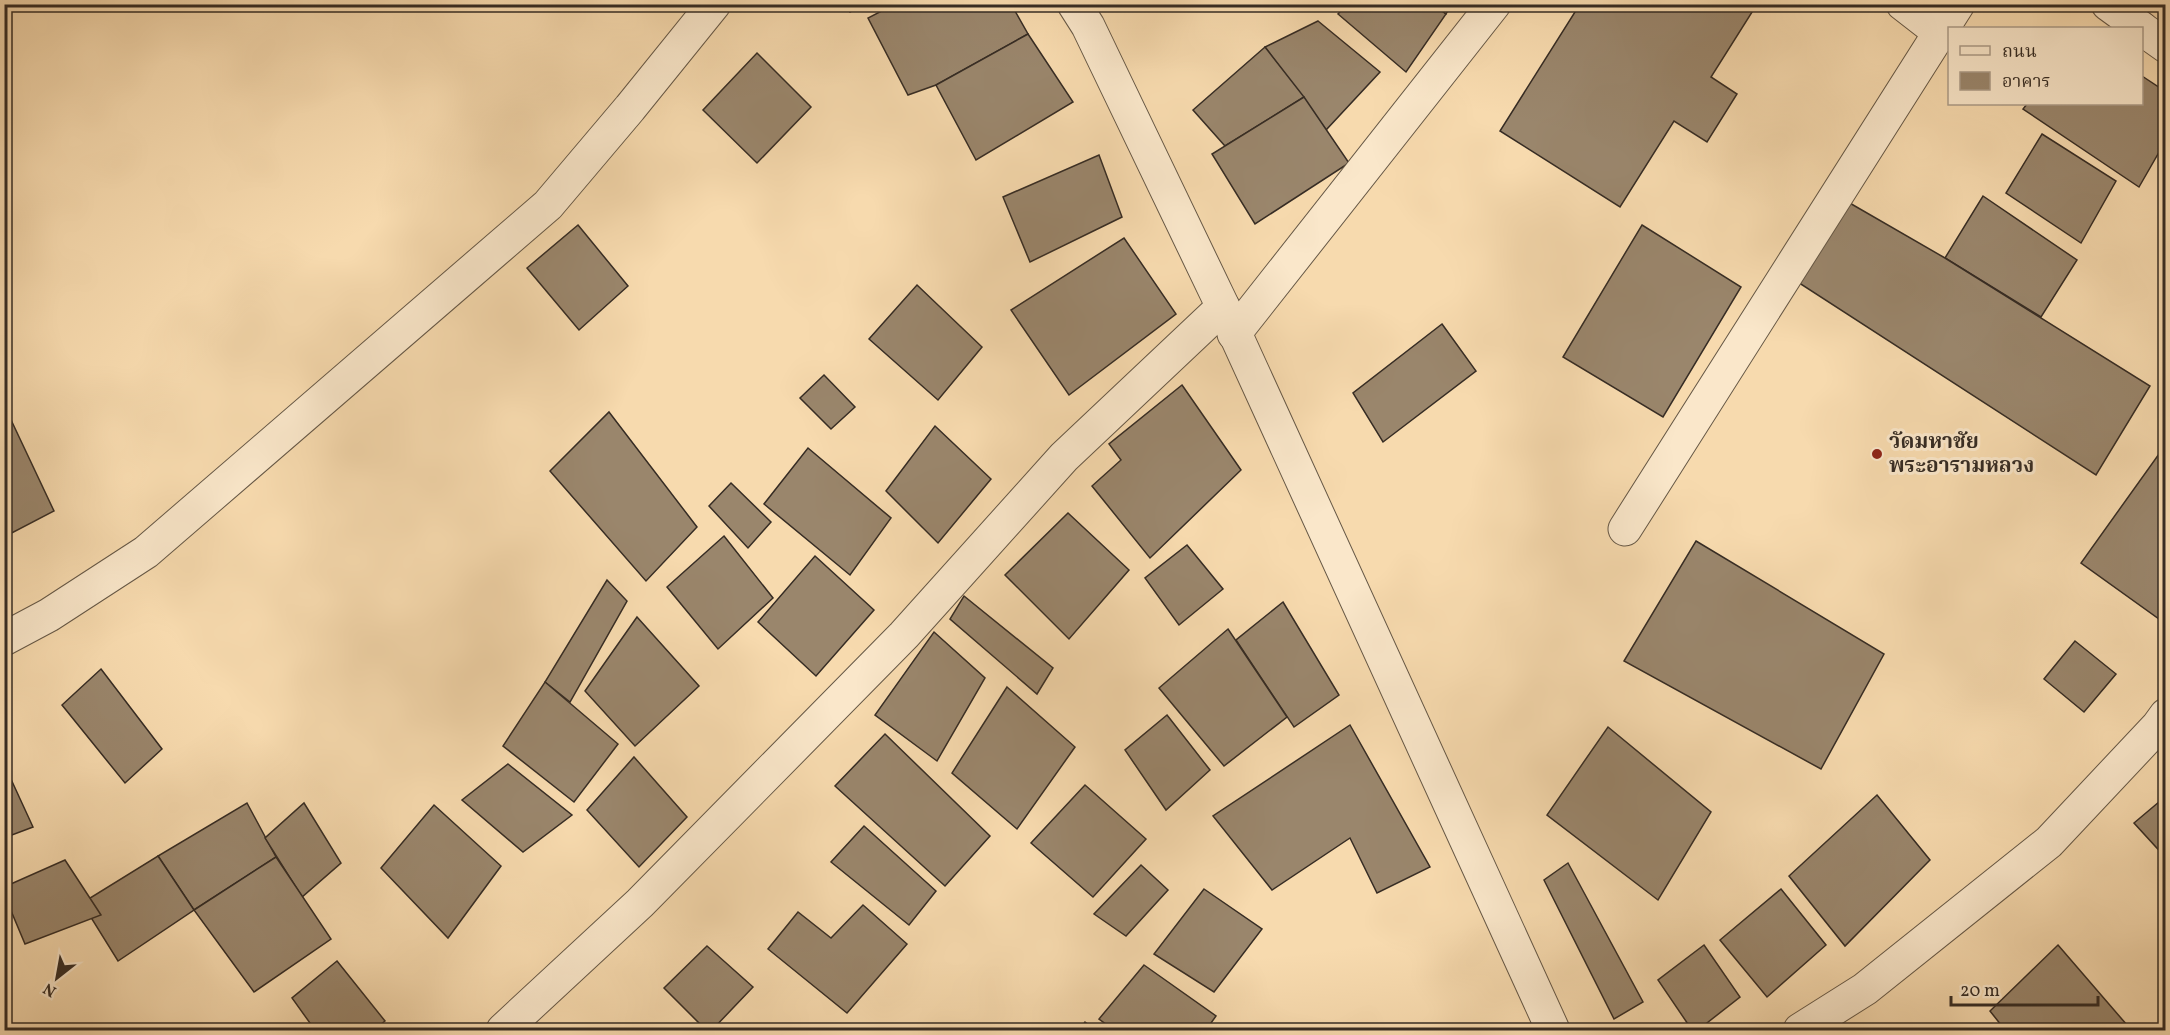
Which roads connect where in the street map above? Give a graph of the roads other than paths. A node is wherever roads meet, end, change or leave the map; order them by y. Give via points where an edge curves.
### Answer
1 (714, 4) edge
2 (1074, 4) edge
3 (1494, 4) edge
4 (1903, 4) edge
5 (1958, 4) edge
6 (2108, 4) edge
7 (2138, 27) edge
8 (2143, 30) edge
9 (1939, 32) junction
10 (2166, 46) edge
11 (1228, 320) junction
12 (1625, 529) dead end
13 (4, 639) edge
14 (2166, 715) edge
15 (503, 1030) edge
16 (1553, 1030) edge
17 (1800, 1030) edge

1 - 13 street via 548,205 146,552 49,615
2 - 11 street
3 - 11 street
4 - 9 street
5 - 9 street
6 - 7 street
8 - 10 street
9 - 12 street
11 - 15 street via 1064,457 904,635 640,903
11 - 16 street
14 - 17 street via 2049,842 1865,989

